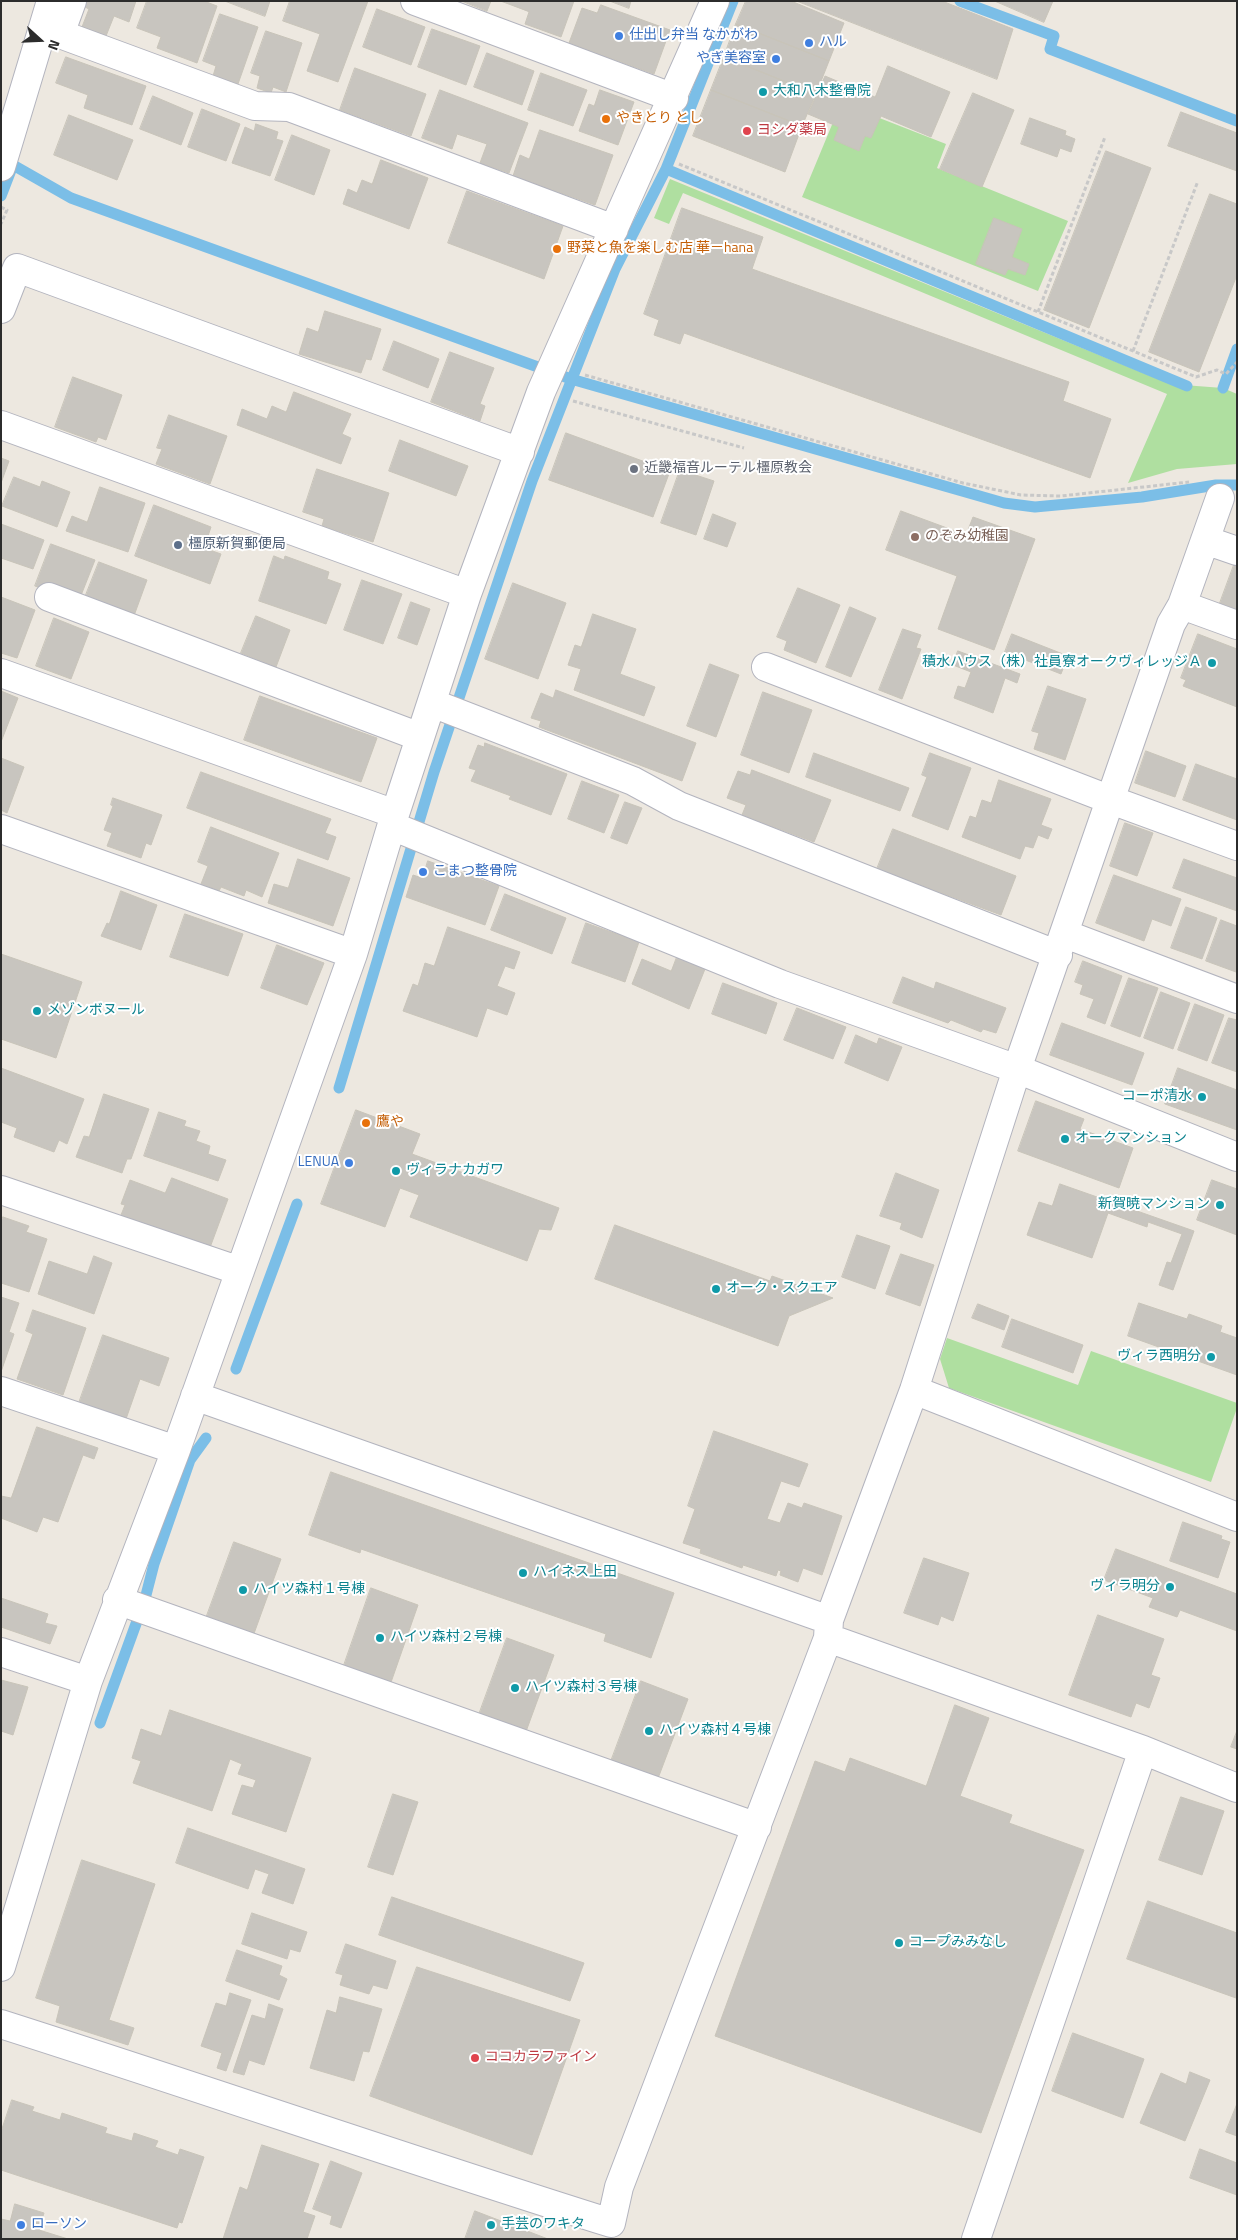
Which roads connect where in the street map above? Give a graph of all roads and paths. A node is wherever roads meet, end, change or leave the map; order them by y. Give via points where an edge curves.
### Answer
1 (51, 1) edge
2 (72, 1) edge
3 (415, 1) edge
4 (715, 1) edge
5 (674, 98) junction
6 (1105, 137) dead end
7 (649, 152) junction
8 (1, 167) edge
9 (1198, 181) dead end
10 (1, 207) edge
11 (1, 224) edge
12 (614, 229) junction
13 (1, 309) edge
14 (1038, 312) junction
15 (1133, 351) junction
16 (1237, 362) edge
17 (553, 365) junction
18 (541, 392) junction
19 (1, 425) edge
20 (744, 448) dead end
21 (520, 452) junction
22 (1195, 482) dead end
23 (1220, 498) dead end
24 (1205, 540) junction
25 (1237, 551) edge
26 (467, 594) junction
27 (49, 597) dead end
28 (1182, 606) junction
29 (1237, 625) edge
30 (766, 667) dead end
31 (1, 673) edge
32 (432, 703) junction
33 (420, 737) junction
34 (1111, 800) junction
35 (393, 820) junction
36 (1, 829) edge
37 (1237, 846) edge
38 (1062, 944) junction
39 (353, 954) junction
40 (1237, 999) edge
41 (1017, 1069) junction
42 (1237, 1157) edge
43 (1, 1190) edge
44 (240, 1271) junction
45 (914, 1390) junction
46 (1, 1391) edge
47 (195, 1396) junction
48 (176, 1450) junction
49 (1237, 1517) edge
50 (117, 1600) junction
51 (829, 1629) junction
52 (1, 1652) edge
53 (88, 1681) junction
54 (1143, 1750) junction
55 (1237, 1788) edge
56 (757, 1827) junction
57 (1, 1967) edge
58 (1, 2024) edge
59 (614, 2231) edge
60 (976, 2239) edge

1 - 8 street
2 - 12 street via 60,34 255,106 289,107
3 - 5 street
4 - 5 street
5 - 7 street
6 - 14 path
7 - 12 street
7 - 14 path
9 - 15 path
10 - 11 path via 7,210
12 - 17 street
13 - 21 street via 17,268
14 - 15 path
15 - 16 path via 1196,377 1217,370 1226,374
17 - 18 street
17 - 22 path via 963,483 1021,495 1077,494
18 - 20 path
18 - 21 street
19 - 26 street
21 - 26 street
23 - 24 street
24 - 25 street
24 - 28 street
26 - 32 street
27 - 33 street
28 - 29 street
28 - 34 street via 1171,624
30 - 34 street
31 - 35 street
32 - 33 street
32 - 38 street via 634,781 679,806
33 - 35 street
34 - 37 street
34 - 38 street
35 - 39 street
35 - 41 street via 780,984
36 - 39 street
38 - 40 street
38 - 41 street
39 - 44 street
41 - 42 street
41 - 45 street
43 - 44 street
44 - 47 street
45 - 49 street
45 - 51 street
46 - 48 street
47 - 48 street
47 - 51 street
48 - 50 street
50 - 53 street
50 - 56 street
51 - 54 street
51 - 56 street
52 - 53 street
53 - 57 street
54 - 55 street
54 - 60 street
56 - 59 street via 619,2187
58 - 59 street via 166,2077

